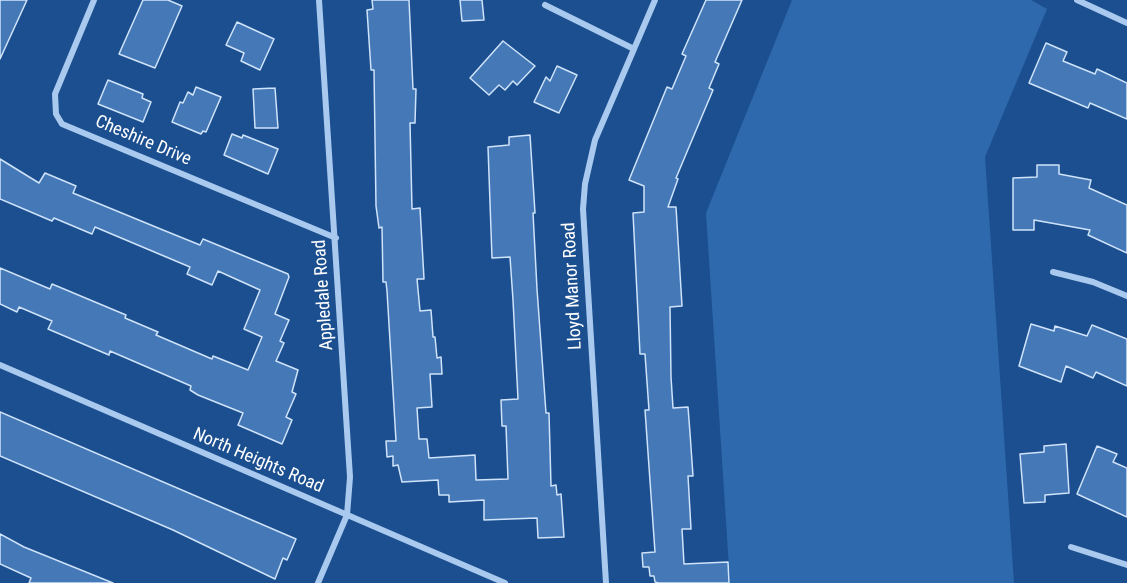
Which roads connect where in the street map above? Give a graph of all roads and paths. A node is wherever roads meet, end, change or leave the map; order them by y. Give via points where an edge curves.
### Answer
1 (94, 0) edge
2 (319, 0) edge
3 (655, 0) edge
4 (1077, 0) edge
5 (545, 5) dead end
6 (1127, 23) edge
7 (634, 49) junction
8 (336, 238) junction
9 (1053, 272) dead end
10 (1127, 296) edge
11 (0, 365) edge
12 (347, 516) junction
13 (1071, 547) dead end
14 (1127, 565) edge
15 (318, 583) edge
16 (505, 583) edge
17 (606, 583) edge

1 - 8 street, Cheshire Drive via 55,94 56,114 62,124
2 - 8 street, Appledale Road
3 - 7 street, Lloyd Manor Road
4 - 6 street
5 - 7 street
7 - 17 street, Lloyd Manor Road via 588,161 583,209
8 - 12 street, Appledale Road via 350,477
9 - 10 street
11 - 12 street, North Heights Road
12 - 15 street, Appledale Road
12 - 16 street, North Heights Road
13 - 14 street

